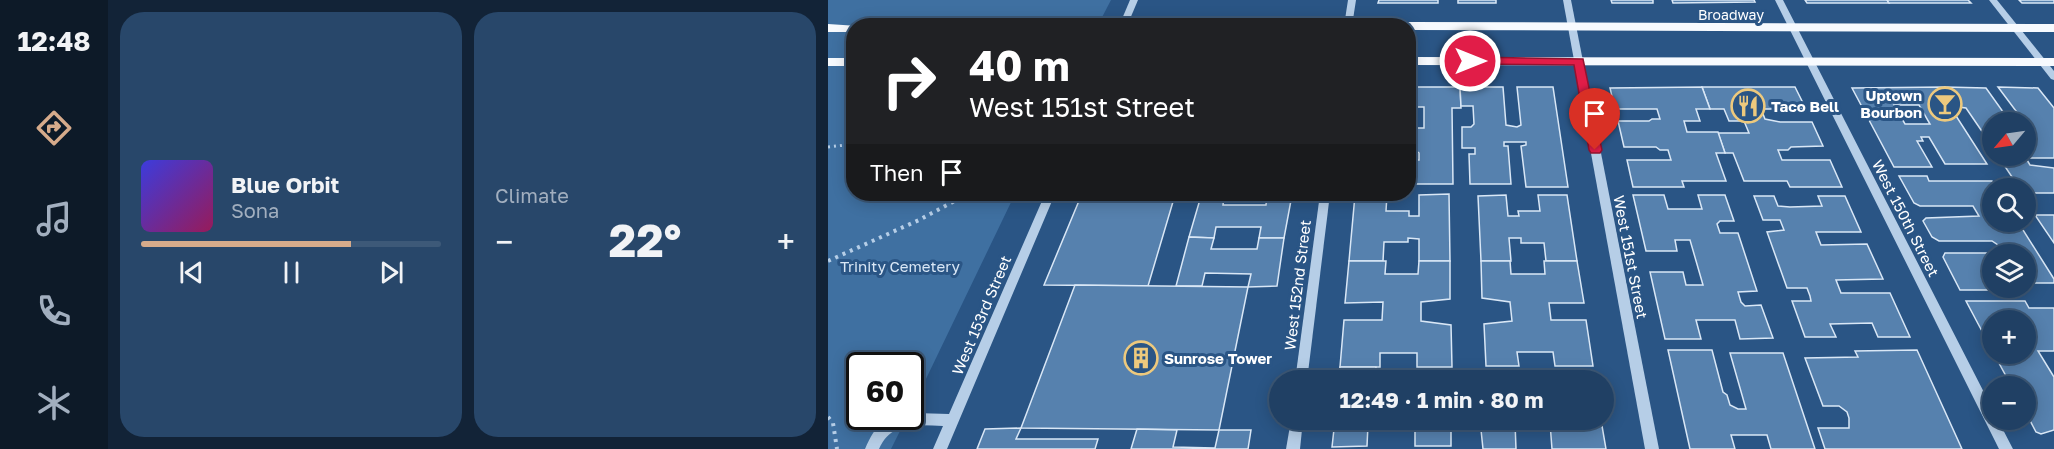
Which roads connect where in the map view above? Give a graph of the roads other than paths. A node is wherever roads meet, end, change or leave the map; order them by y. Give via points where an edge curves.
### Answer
1 (1134, 0) edge
2 (1352, 0) edge
3 (1567, 0) edge
4 (1779, 0) edge
5 (1993, 0) edge
6 (1126, 18) edge
7 (1349, 18) edge
8 (1416, 27) edge
9 (828, 28) edge
10 (846, 28) edge
11 (1572, 28) junction
12 (2015, 28) junction
13 (2054, 28) edge
14 (1794, 29) junction
15 (1416, 61) edge
16 (1579, 61) junction
17 (828, 62) edge
18 (846, 62) edge
19 (1810, 62) junction
20 (2048, 62) edge
21 (2054, 77) edge
22 (1047, 201) edge
23 (1324, 201) edge
24 (1302, 370) edge
25 (952, 420) junction
26 (1295, 430) edge
27 (872, 449) edge
28 (940, 449) edge
29 (1293, 449) edge
30 (1652, 449) edge
31 (2006, 449) edge

1 - 6 street
2 - 7 street
3 - 11 street, West 151st Street
4 - 14 street, West 150th Street
5 - 12 street
8 - 11 main road, Broadway
9 - 10 main road
11 - 14 main road, Broadway
11 - 16 street, West 151st Street
12 - 13 main road, Broadway
12 - 14 main road, Broadway
12 - 20 street
14 - 19 street, West 150th Street
15 - 16 main road
16 - 19 main road
16 - 30 street, West 151st Street
17 - 18 main road
19 - 20 main road
19 - 31 street, West 150th Street
20 - 21 street
22 - 25 street, West 153rd Street
23 - 24 street, West 152nd Street
25 - 27 street via 908,420 889,426
25 - 28 street, West 153rd Street
26 - 29 street

